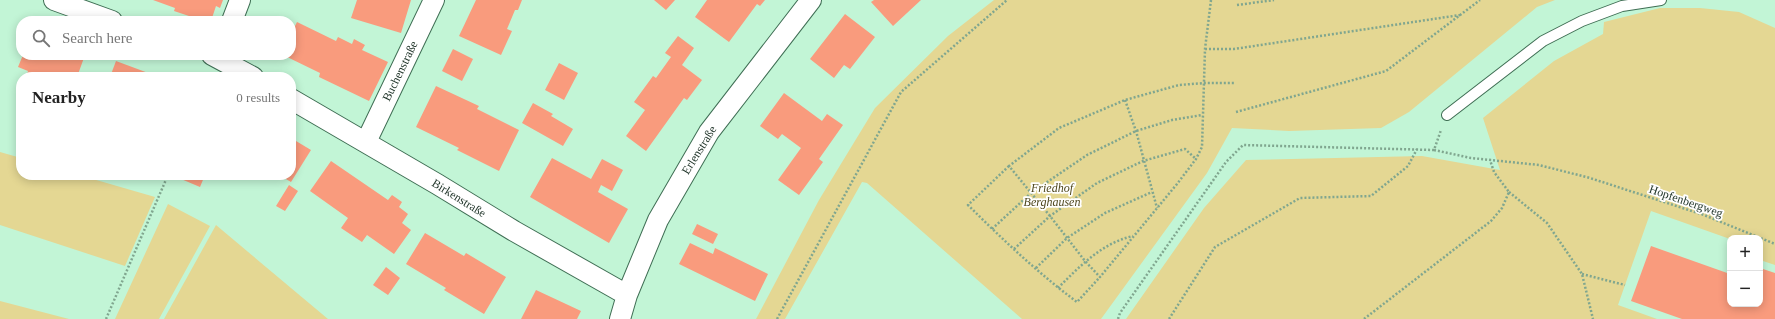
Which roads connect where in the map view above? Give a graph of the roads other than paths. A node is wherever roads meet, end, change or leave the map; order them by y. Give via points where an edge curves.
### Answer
1 (54, 0) edge
2 (240, 0) edge
3 (434, 0) edge
4 (811, 0) edge
5 (1661, 0) edge
6 (98, 16) edge
7 (234, 16) edge
8 (223, 60) edge
9 (244, 72) edge
10 (296, 102) edge
11 (1447, 115) road end
12 (366, 142) junction
13 (627, 295) junction
14 (620, 319) edge

1 - 6 street
2 - 7 street
3 - 12 street, Buchenstraße
4 - 13 street, Erlenstraße via 709,132 658,220
5 - 11 lane via 1622,6 1582,21 1542,41
8 - 9 street
10 - 12 street, Birkenstraße
12 - 13 street, Birkenstraße via 514,232
13 - 14 street, Erlenstraße

